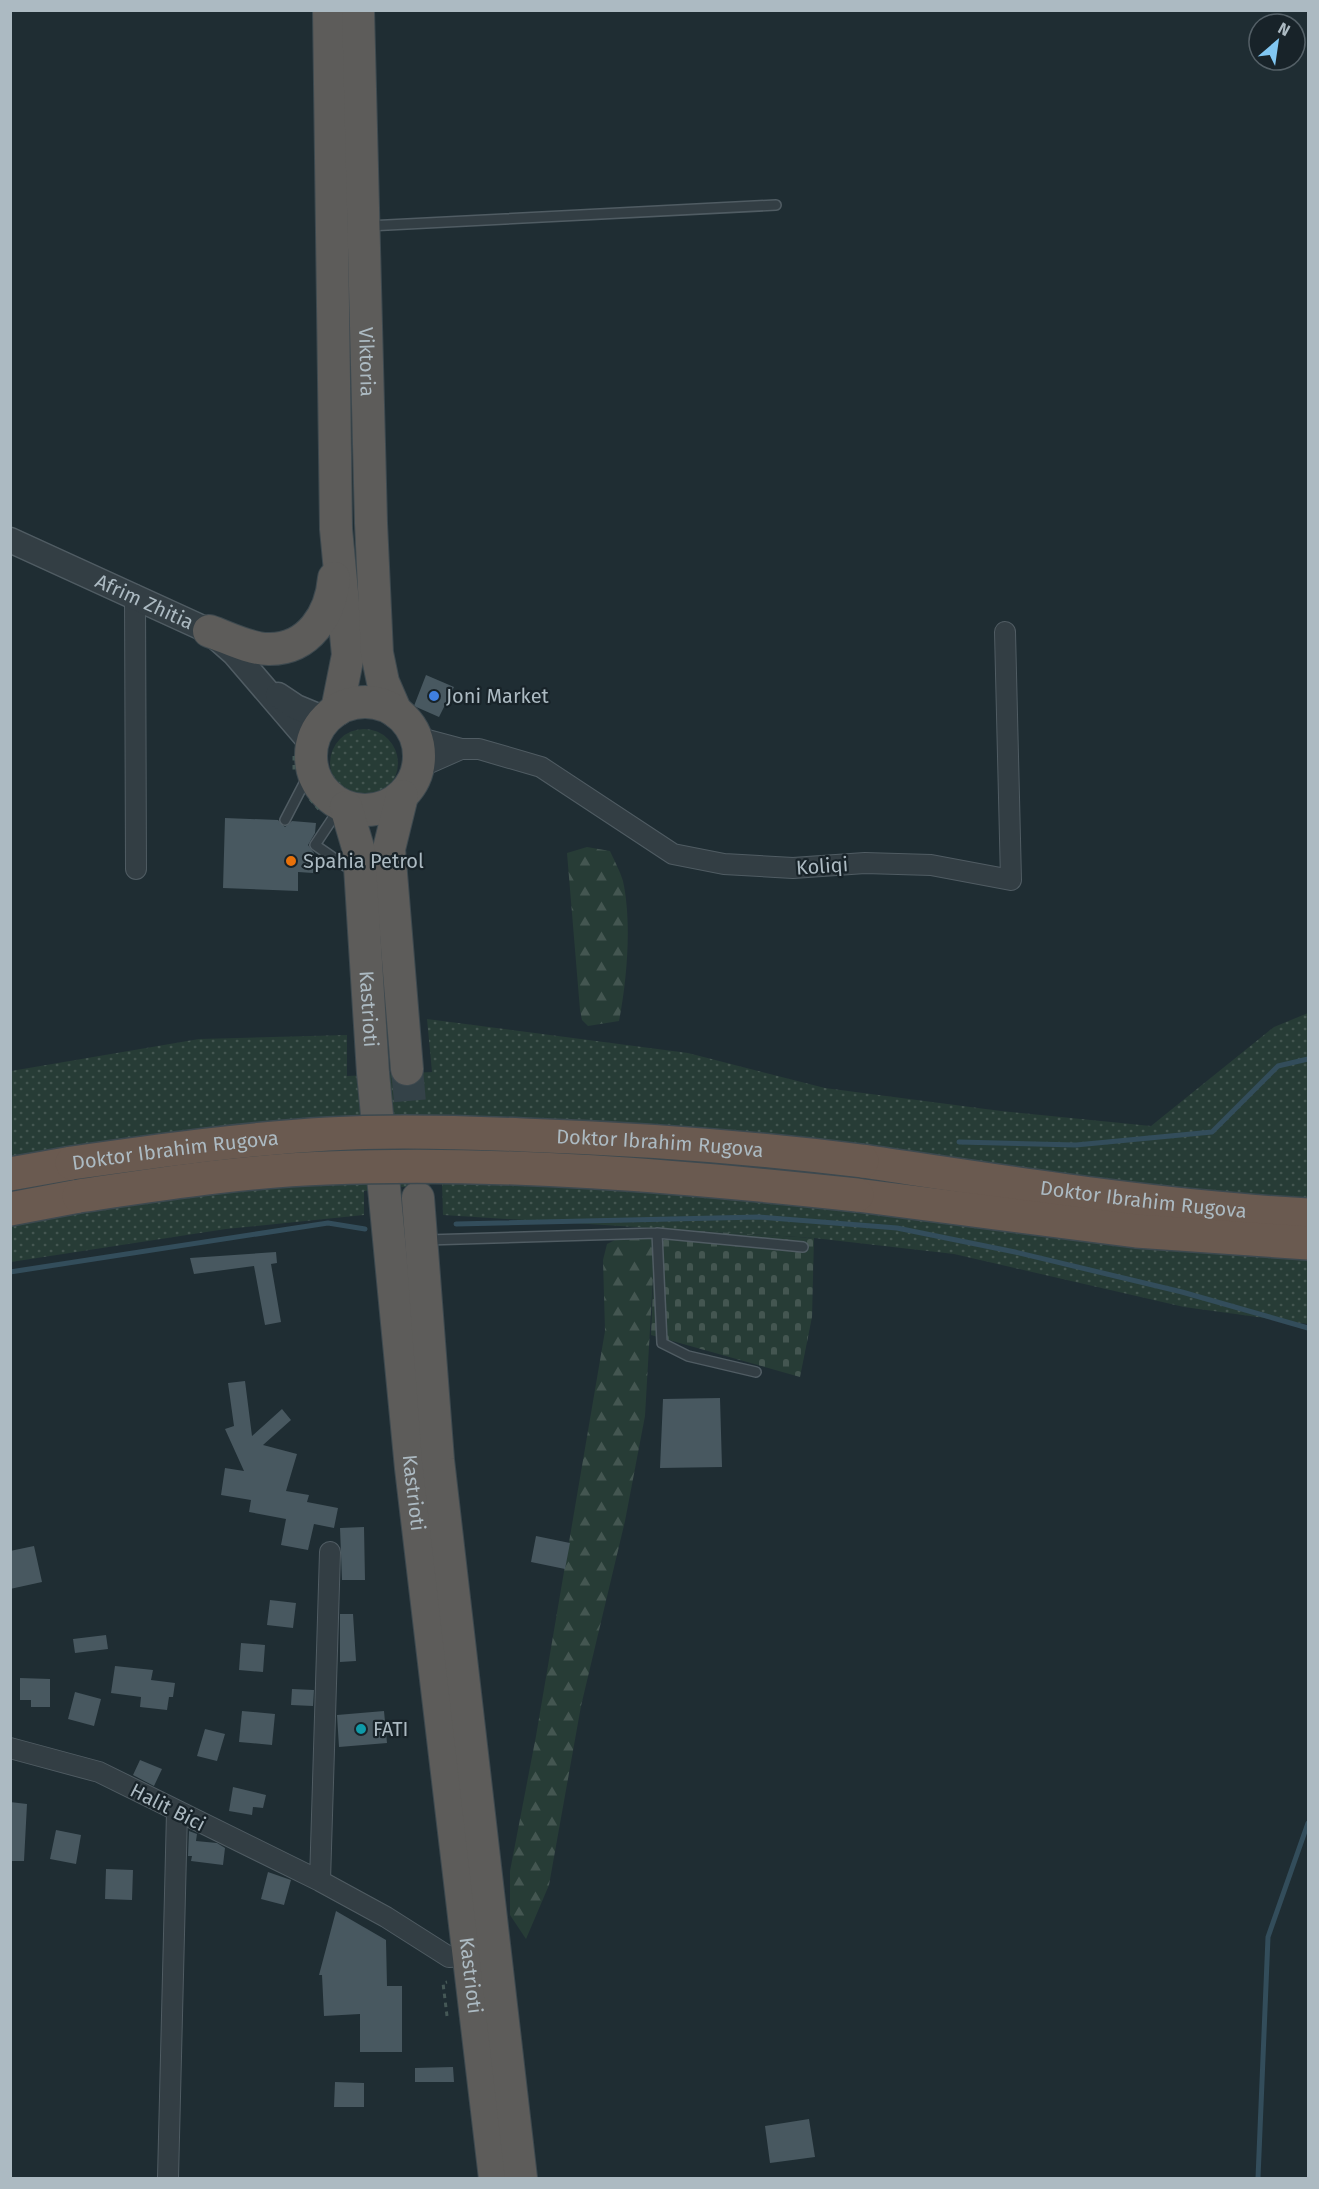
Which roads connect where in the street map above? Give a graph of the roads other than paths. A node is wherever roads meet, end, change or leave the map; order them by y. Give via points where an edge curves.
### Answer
1 (329, 10) edge
2 (358, 10) edge
3 (776, 205) dead end
4 (362, 226) junction
5 (337, 515) junction
6 (10, 540) edge
7 (135, 595) junction
8 (210, 631) junction
9 (1005, 633) dead end
10 (396, 712) junction
11 (416, 737) junction
12 (314, 747) junction
13 (461, 749) junction
14 (418, 768) junction
15 (402, 796) junction
16 (340, 811) junction
17 (285, 820) dead end
18 (135, 868) dead end
19 (361, 878) junction
20 (407, 1069) tunnel mouth
21 (10, 1174) edge
22 (418, 1198) dead end
23 (10, 1209) edge
24 (1308, 1215) edge
25 (657, 1233) junction
26 (421, 1240) junction
27 (1308, 1243) edge
28 (803, 1247) dead end
29 (756, 1372) dead end
30 (330, 1552) dead end
31 (10, 1748) edge
32 (177, 1812) junction
33 (320, 1881) junction
34 (458, 1957) junction
35 (168, 2178) edge
36 (495, 2178) edge
37 (521, 2178) edge

1 - 5 highway, Viktoria
2 - 4 highway, Viktoria
3 - 4 lane
4 - 10 highway, Viktoria via 377,654 383,682
5 - 8 highway via 327,613 299,643 267,649
5 - 12 highway, Viktoria via 348,655
6 - 7 street, Afrim Zhitia
7 - 8 street, Afrim Zhitia
7 - 18 street
8 - 12 street, Afrim Zhitia via 263,686 296,707
9 - 13 street, Koliqi via 1011,880 931,865 865,863 793,868 724,864 673,854 541,766 479,749
10 - 11 highway
10 - 12 highway via 367,702 351,704
11 - 13 street, Koliqi
11 - 14 highway
12 - 16 highway via 323,790
12 - 17 lane
13 - 14 street
14 - 15 highway
15 - 16 highway via 376,809
15 - 20 highway, Kastrioti via 389,849
16 - 19 highway, Kastrioti via 355,829
16 - 19 lane via 315,845
19 - 34 highway, Kastrioti via 373,1073
21 - 24 highway, Doktor Ibrahim Rugova, bridge via 194,1146 329,1134 447,1132 628,1138 760,1149 1114,1197
22 - 26 highway, Kastrioti
23 - 27 highway, Doktor Ibrahim Rugova, bridge via 199,1178 324,1168 423,1166 635,1173 856,1195 1136,1231
25 - 26 lane
25 - 28 lane
25 - 29 lane via 662,1343 688,1356
26 - 37 highway, Kastrioti via 438,1460
30 - 33 street
31 - 32 street, Halit Bici via 99,1772
32 - 33 street, Halit Bici
32 - 35 street
33 - 34 street, Halit Bici
34 - 36 highway, Kastrioti

